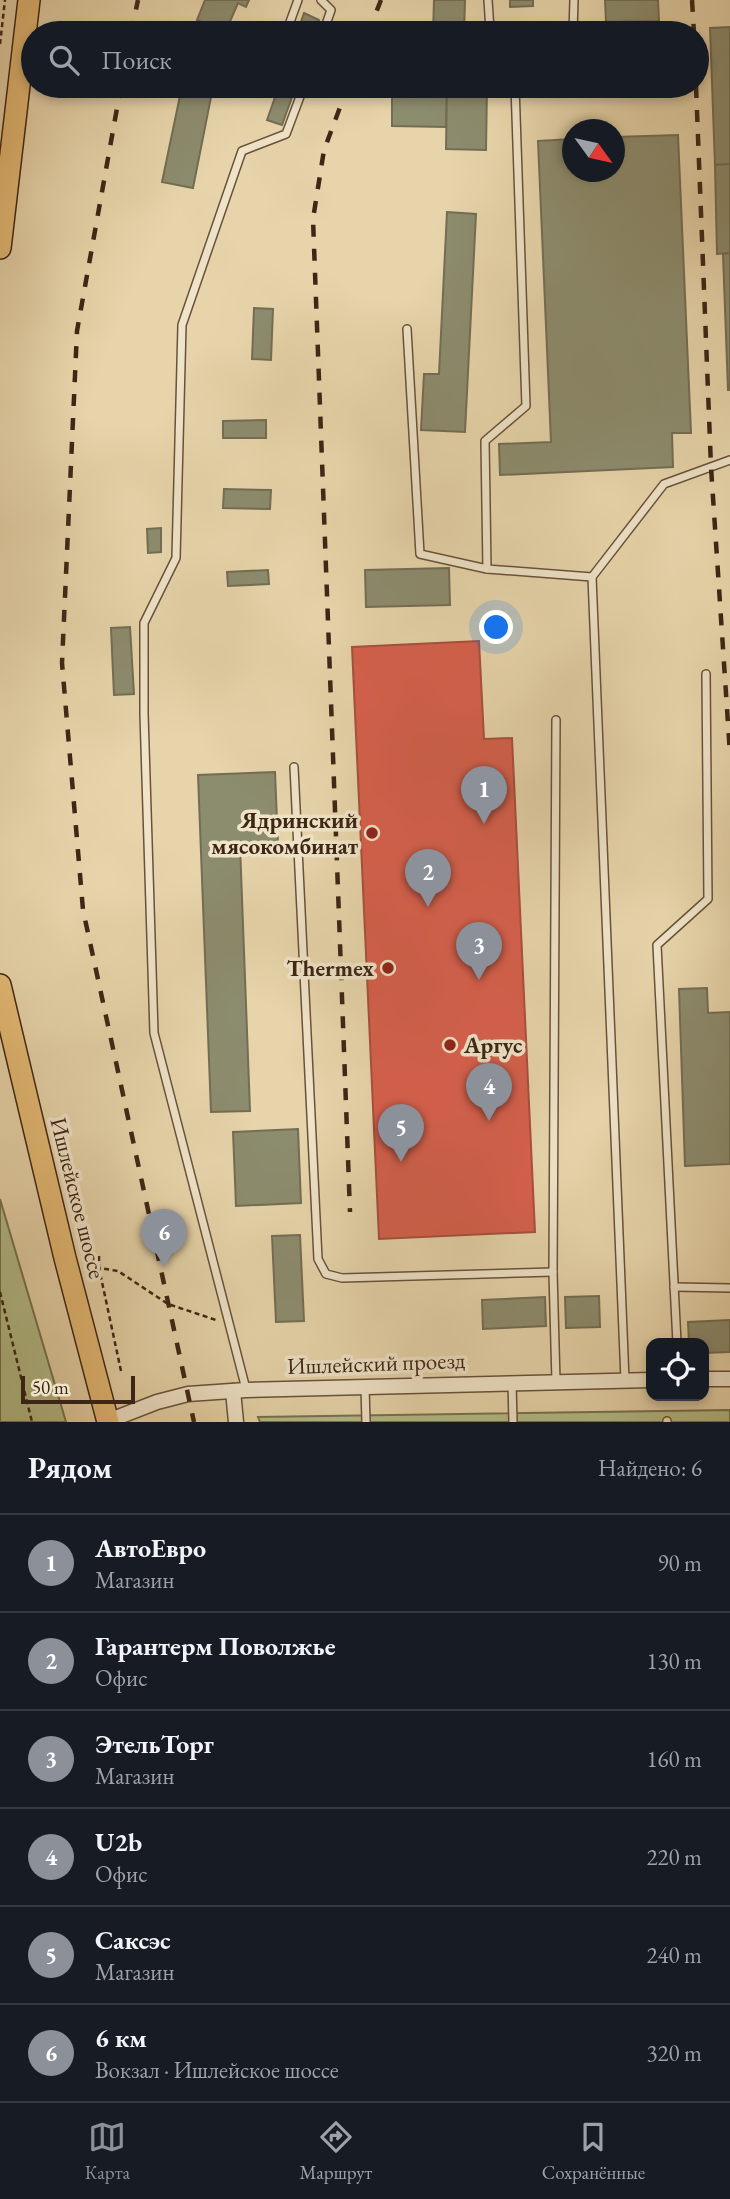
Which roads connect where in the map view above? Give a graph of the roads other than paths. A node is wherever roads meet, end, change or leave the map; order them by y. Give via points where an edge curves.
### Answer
1 (29, 0) edge
2 (298, 0) edge
3 (321, 0) edge
4 (488, 0) edge
5 (574, 0) edge
6 (27, 21) edge
7 (290, 21) edge
8 (327, 21) edge
9 (489, 21) edge
10 (573, 21) edge
11 (21, 68) edge
12 (300, 98) edge
13 (515, 98) edge
14 (0, 248) edge
15 (407, 328) dead end
16 (730, 460) edge
17 (487, 569) junction
18 (592, 577) junction
19 (706, 674) dead end
20 (556, 720) dead end
21 (294, 766) dead end
22 (0, 985) edge
23 (553, 1272) junction
24 (674, 1287) junction
25 (730, 1288) edge
26 (677, 1338) edge
27 (730, 1379) edge
28 (625, 1380) junction
29 (646, 1380) edge
30 (709, 1380) edge
31 (556, 1382) junction
32 (512, 1383) junction
33 (365, 1386) junction
34 (239, 1391) junction
35 (108, 1422) edge
36 (236, 1422) edge
37 (366, 1422) edge
38 (513, 1422) edge

1 - 6 main road
2 - 7 lane
3 - 8 lane via 331,10
4 - 9 lane
5 - 10 lane
11 - 14 main road
12 - 34 lane via 286,134 242,151 181,325 176,558 144,623 154,1033 229,1325
13 - 17 lane via 526,406 485,441
15 - 17 lane via 420,554
16 - 18 lane via 664,484
17 - 18 lane
18 - 28 lane
19 - 24 lane via 708,899 657,945
20 - 23 lane
21 - 23 lane via 318,1259 326,1274 342,1278
22 - 35 main road, Ишлейское шоссе
23 - 31 lane
24 - 25 lane
24 - 26 lane
27 - 30 street
28 - 29 street, Ишлейский проезд
28 - 31 street, Ишлейский проезд
31 - 32 street, Ишлейский проезд
32 - 33 street, Ишлейский проезд
32 - 38 lane
33 - 34 street, Ишлейский проезд
33 - 37 lane
34 - 35 street, Ишлейский проезд via 188,1394
34 - 36 street

